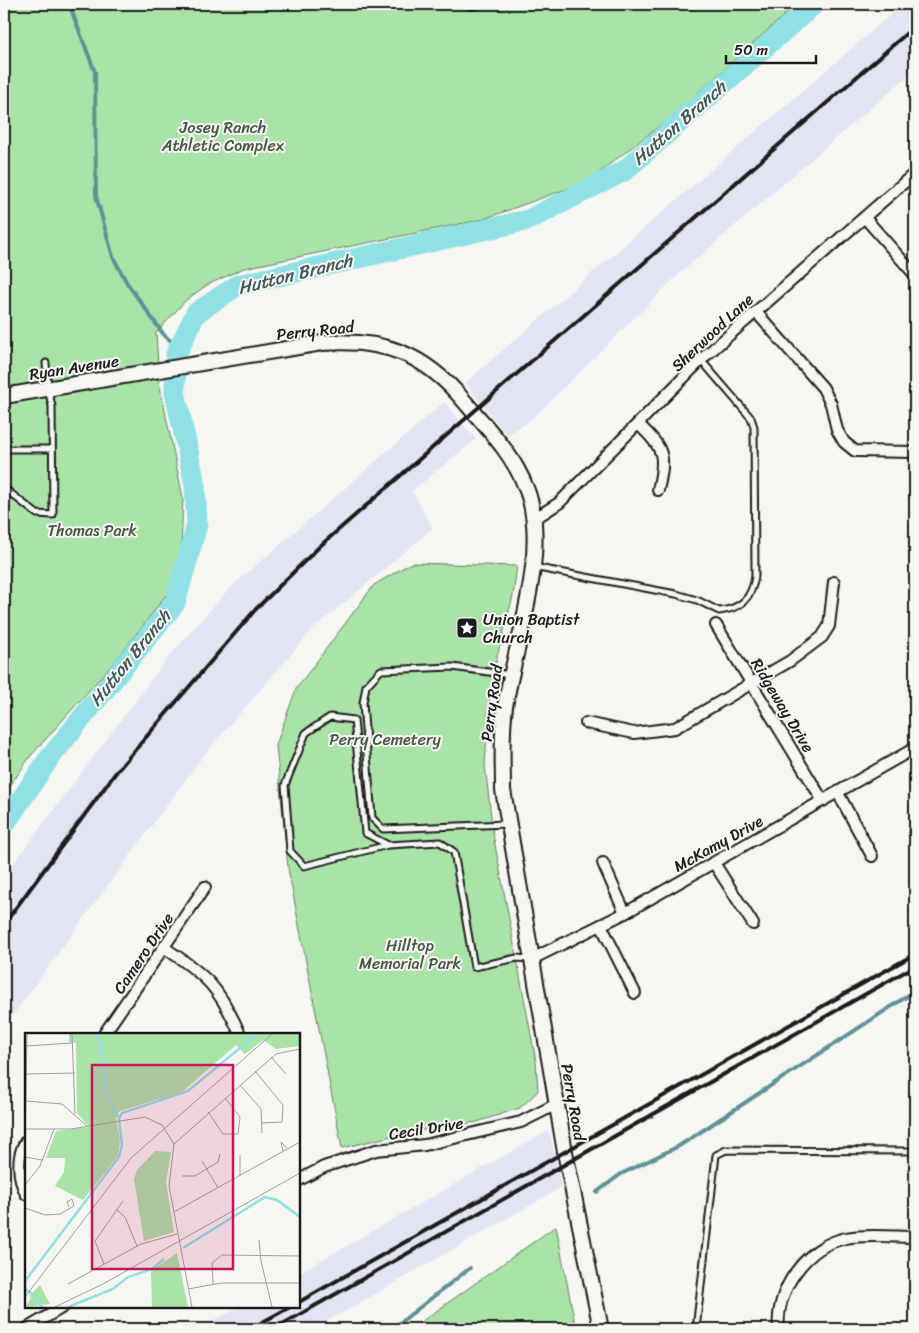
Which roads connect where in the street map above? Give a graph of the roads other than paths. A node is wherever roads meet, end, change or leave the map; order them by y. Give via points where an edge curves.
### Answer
1 (471, 4) edge
2 (482, 4) edge
3 (915, 174) edge
4 (865, 218) junction
5 (915, 275) edge
6 (756, 312) junction
7 (701, 360) junction
8 (46, 363) dead end
9 (151, 373) joint
10 (48, 389) junction
11 (4, 396) edge
12 (639, 424) junction
13 (4, 449) edge
14 (52, 449) junction
15 (915, 452) edge
16 (4, 488) edge
17 (658, 490) dead end
18 (534, 519) junction
19 (533, 567) junction
20 (834, 582) dead end
21 (716, 624) dead end
22 (511, 675) junction
23 (752, 682) junction
24 (586, 723) dead end
25 (915, 748) edge
26 (838, 793) junction
27 (823, 801) junction
28 (510, 824) junction
29 (388, 845) junction
30 (872, 856) dead end
31 (714, 863) junction
32 (604, 864) dead end
33 (205, 887) dead end
34 (625, 912) junction
35 (753, 924) dead end
36 (601, 925) junction
37 (165, 948) junction
38 (532, 959) junction
39 (635, 993) dead end
40 (105, 1033) edge
41 (239, 1033) edge
42 (557, 1104) junction
43 (25, 1142) edge
44 (915, 1151) edge
45 (300, 1179) edge
46 (25, 1192) edge
47 (915, 1237) edge
48 (61, 1308) edge
49 (26, 1329) edge
50 (601, 1329) edge
51 (696, 1329) edge
52 (779, 1329) edge

1 - 2 lane
3 - 4 street, Sherwood Lane
4 - 5 street
4 - 6 street, Sherwood Lane
6 - 7 street, Sherwood Lane
6 - 15 street via 823,388 844,442 855,451
7 - 12 street, Sherwood Lane
7 - 19 lane via 751,418 754,427 755,576 748,599 738,606 719,611 676,594
8 - 10 lane
9 - 10 street, Ryan Avenue
9 - 18 street, Perry Road via 346,341 393,348 438,374 500,443 526,488
10 - 11 street, Ryan Avenue
10 - 14 lane via 52,406
12 - 17 street via 658,442 663,467
12 - 18 street, Sherwood Lane via 559,503
13 - 14 lane
14 - 16 lane via 53,515 37,514
18 - 19 street, Perry Road
19 - 22 street, Perry Road
20 - 23 street via 829,626 822,637 790,661
21 - 23 street, Ridgeway Drive
22 - 28 street, Perry Road via 502,746
22 - 28 lane via 452,667 381,670 366,686 363,703 372,818 382,829
23 - 24 street via 675,728 634,733
23 - 27 street, Ridgeway Drive
25 - 26 street, McKamy Drive
26 - 27 street, McKamy Drive
26 - 30 street
27 - 31 street, McKamy Drive
28 - 38 street, Perry Road
29 - 29 lane via 304,866 290,851 285,784 306,734 330,717 354,720 365,833
29 - 38 lane via 440,842 454,852 474,967 517,958
31 - 34 street, McKamy Drive
31 - 35 street
32 - 34 street
33 - 37 street, Camero Drive
34 - 36 street, McKamy Drive
36 - 38 street, McKamy Drive
36 - 39 street
37 - 40 street, Camero Drive
37 - 41 street via 197,970 218,991
38 - 42 street, Perry Road
42 - 45 street, Cecil Drive via 521,1122 425,1145 376,1150 324,1167
42 - 50 street, Perry Road
43 - 46 street via 19,1165
44 - 51 lane via 726,1150 716,1155
47 - 52 street via 846,1238 823,1247 792,1276 783,1294
48 - 49 street

